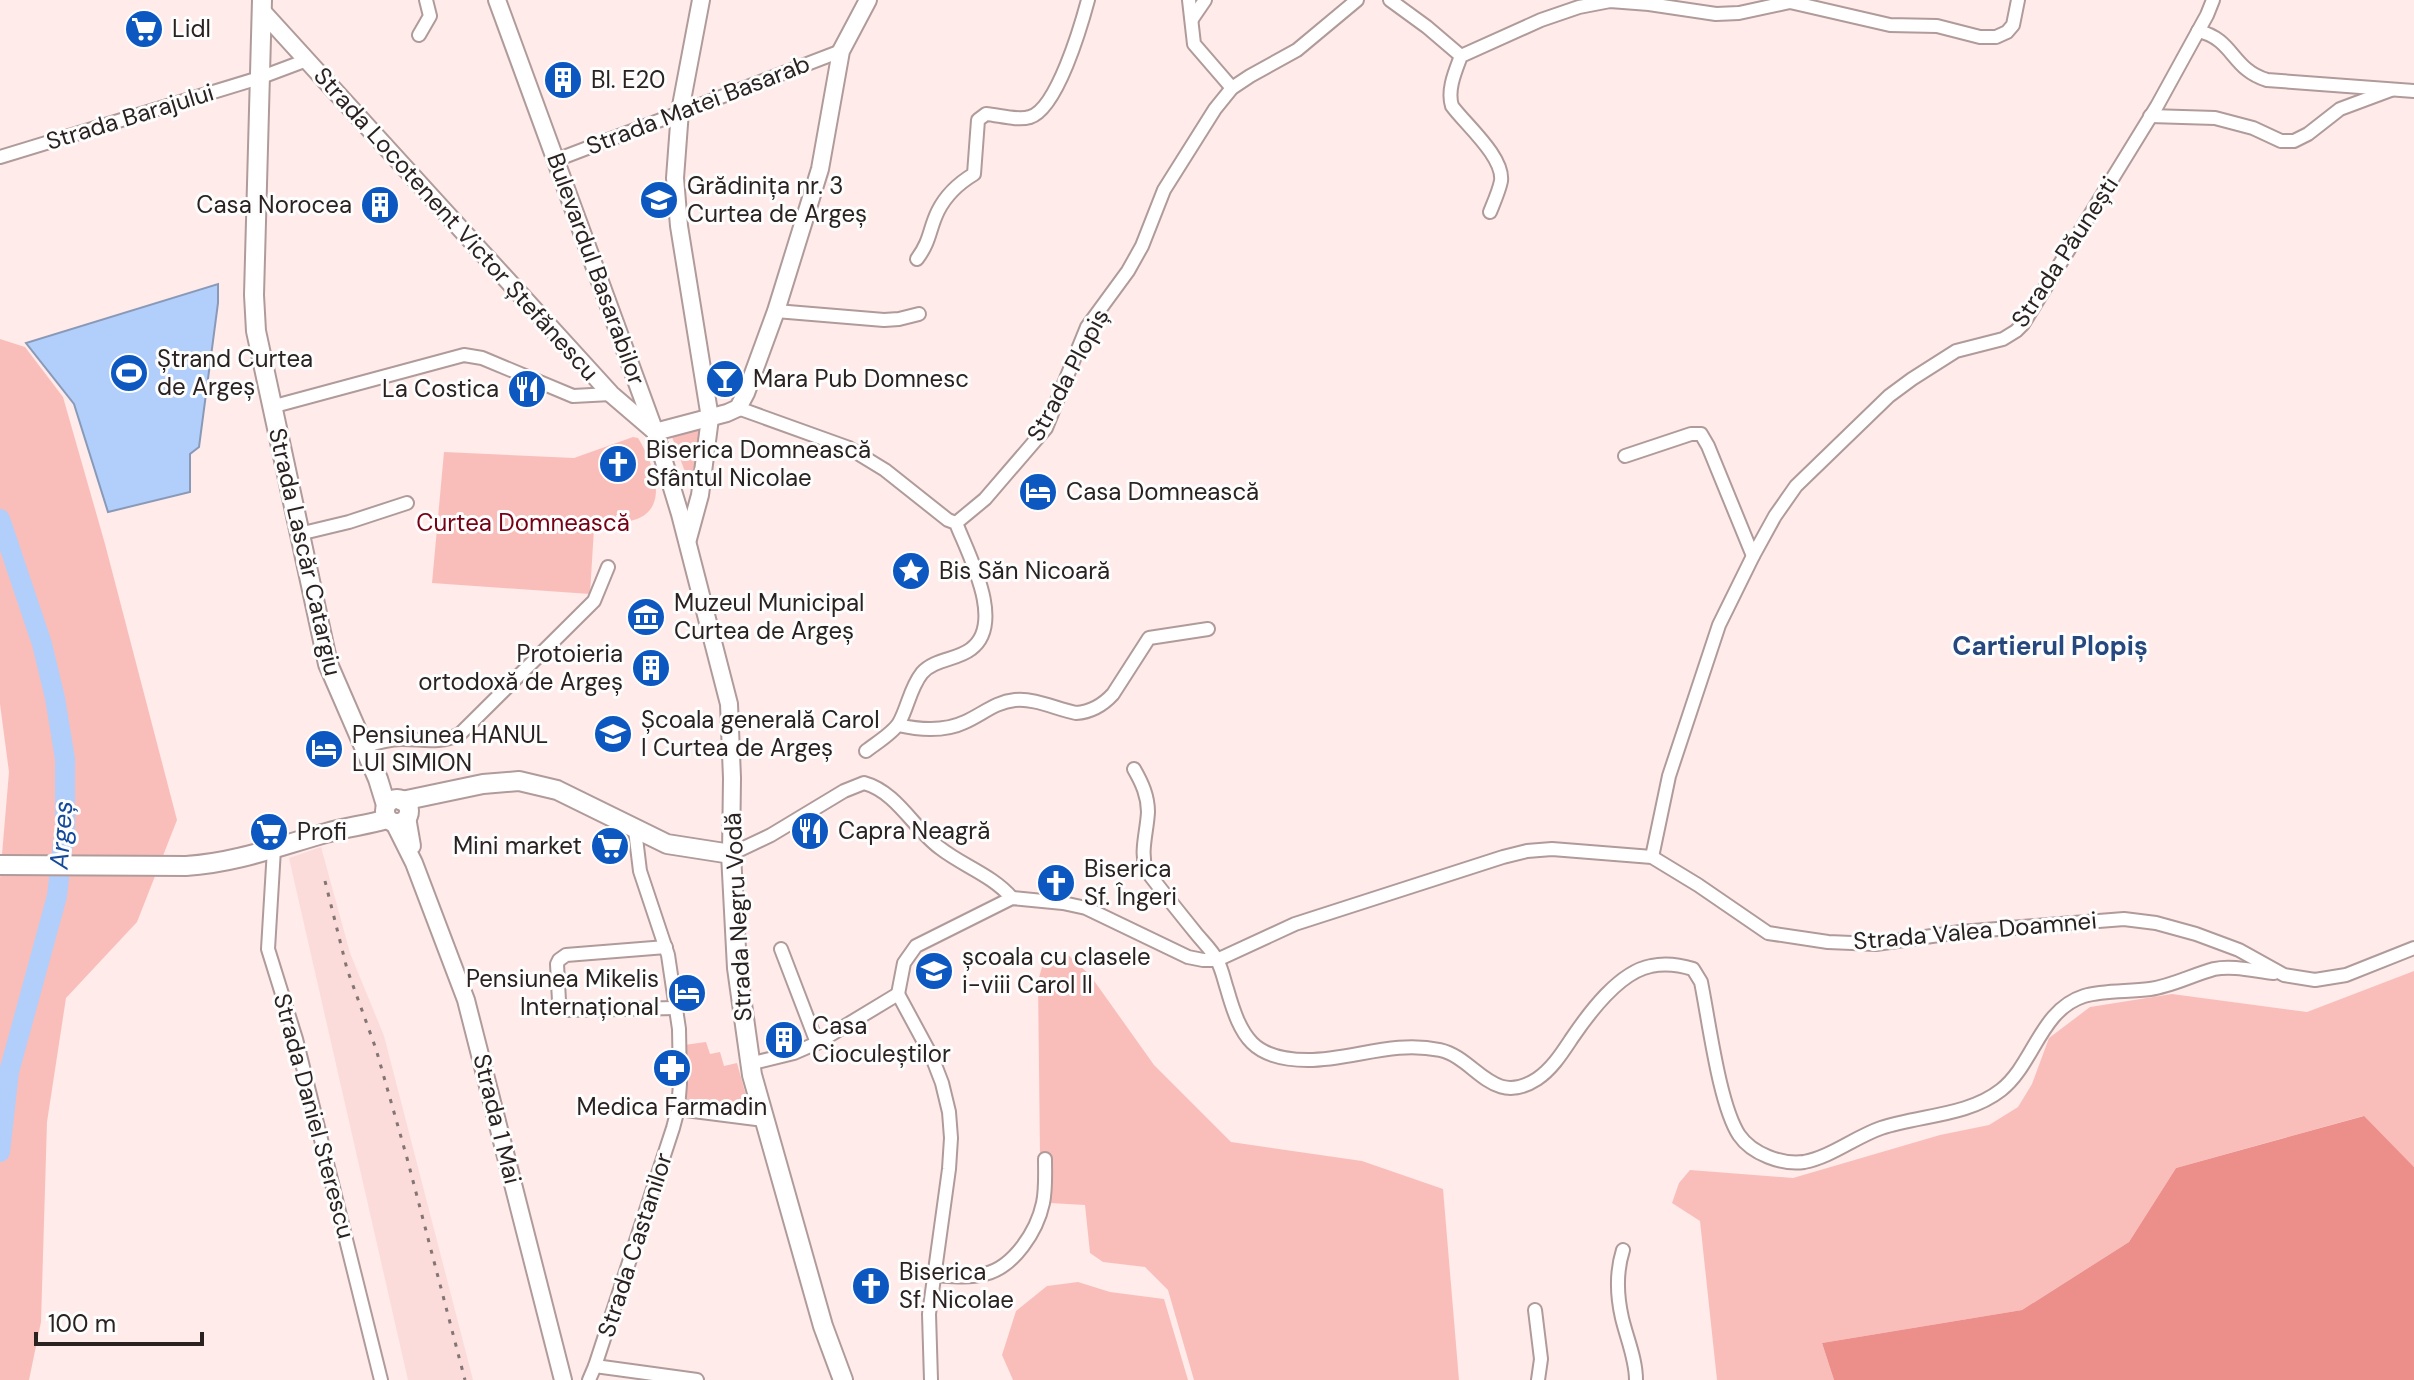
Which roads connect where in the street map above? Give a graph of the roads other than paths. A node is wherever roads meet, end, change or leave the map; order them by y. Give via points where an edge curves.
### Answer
1 (426, 0) edge
2 (497, 0) edge
3 (701, 0) edge
4 (868, 0) edge
5 (1088, 0) edge
6 (1189, 0) edge
7 (1205, 0) edge
8 (1357, 0) edge
9 (1390, 0) edge
10 (2018, 0) edge
11 (2213, 0) edge
12 (1772, 2) edge
13 (262, 5) edge
14 (1192, 19) junction
15 (2198, 31) junction
16 (419, 35) dead end
17 (841, 51) junction
18 (1461, 56) junction
19 (307, 60) junction
20 (259, 78) junction
21 (1232, 88) junction
22 (2391, 90) junction
23 (2414, 91) edge
24 (680, 111) junction
25 (2150, 116) junction
26 (0, 157) edge
27 (556, 160) junction
28 (1490, 212) dead end
29 (917, 259) dead end
30 (776, 311) junction
31 (919, 314) dead end
32 (611, 394) junction
33 (271, 407) junction
34 (738, 408) junction
35 (710, 418) junction
36 (655, 432) junction
37 (1625, 456) dead end
38 (407, 503) dead end
39 (956, 523) junction
40 (299, 534) junction
41 (688, 541) junction
42 (1753, 556) junction
43 (608, 567) dead end
44 (1208, 629) dead end
45 (898, 725) junction
46 (363, 747) junction
47 (866, 751) dead end
48 (1134, 769) dead end
49 (396, 811) junction
50 (635, 830) junction
51 (274, 849) junction
52 (731, 854) junction
53 (1652, 857) junction
54 (0, 865) edge
55 (1012, 898) junction
56 (666, 947) junction
57 (2414, 948) edge
58 (781, 949) dead end
59 (1217, 960) junction
60 (2284, 975) junction
61 (898, 994) junction
62 (677, 1008) junction
63 (817, 1043) junction
64 (749, 1064) junction
65 (678, 1109) junction
66 (764, 1120) junction
67 (1045, 1159) dead end
68 (1623, 1250) dead end
69 (935, 1275) junction
70 (1535, 1310) dead end
71 (595, 1366) junction
72 (381, 1380) edge
73 (563, 1380) edge
74 (589, 1380) edge
75 (697, 1380) edge
76 (843, 1380) edge
77 (931, 1380) edge
78 (1538, 1380) edge
79 (1636, 1380) edge

1 - 16 street via 430,16
2 - 27 main road, Bulevardul Basarabilor
3 - 24 main road
4 - 17 main road
5 - 29 street via 1056,90 1043,107 1026,119 986,114 978,120 974,174 938,211 928,245
6 - 14 street
7 - 14 street
8 - 21 street, Strada Plopiș via 1297,50
9 - 18 street
10 - 12 street via 2013,25 1996,37 1937,26 1890,25
11 - 15 street, Strada Păunești
12 - 18 street via 1716,14 1610,1 1541,20
13 - 19 main road, Strada Locotenent Victor Ștefănescu
13 - 20 main road, Strada Lascăr Catargiu
14 - 21 street via 1194,44
15 - 22 street via 2213,34 2257,77
15 - 25 street, Strada Păunești
17 - 24 street, Strada Matei Basarab
17 - 30 main road via 825,152
18 - 28 street via 1450,101 1496,158 1500,186
19 - 20 street, Strada Barajului
19 - 32 main road, Strada Locotenent Victor Ștefănescu
20 - 26 street, Strada Barajului
20 - 33 main road, Strada Lascăr Catargiu via 254,313
21 - 39 street, Strada Plopiș via 1164,190 1128,271 1087,327 1046,428 985,499
22 - 23 street
22 - 25 street via 2340,109 2294,141 2215,118
24 - 27 street, Strada Matei Basarab
24 - 35 main road via 676,202
25 - 42 street, Strada Păunești via 2023,324 2003,339 1956,351 1889,396 1796,486
27 - 36 main road, Bulevardul Basarabilor
30 - 31 street via 884,320
30 - 34 main road
32 - 33 street via 573,396 464,355
32 - 36 main road, Strada Locotenent Victor Ștefănescu
33 - 40 main road, Strada Lascăr Catargiu
34 - 35 main road
34 - 39 street via 849,448
35 - 36 main road
35 - 41 main road
36 - 41 main road, Bulevardul Basarabilor
37 - 42 street via 1701,434
38 - 40 street
39 - 45 street via 986,607 983,632 969,651 928,667
40 - 46 main road, Strada Lascăr Catargiu via 328,664
41 - 52 main road, Strada Negru Vodă via 729,704
42 - 53 street, Strada Păunești via 1709,654 1669,776
43 - 46 street via 594,601 460,734 439,741 402,739
44 - 45 street via 1149,638 1107,701 1084,712 1020,699 943,729
45 - 47 street
46 - 49 main road, Strada Lascăr Catargiu
48 - 59 street, Strada Valea Doamnei via 1147,800 1146,870
49 - 50 main road via 441,793 505,781 557,790
49 - 51 main road
49 - 73 main road, Strada 1 Mai via 475,1031
50 - 52 main road via 667,844
50 - 56 street, Strada Castanilor via 640,871
51 - 54 main road via 186,866
51 - 72 street, Strada Daniel Sterescu via 268,949 296,1039
52 - 55 street via 864,783 896,803 939,848
52 - 64 main road, Strada Negru Vodă
53 - 59 street, Strada Valea Doamnei via 1527,851 1340,908
53 - 60 street, Strada Valea Doamnei via 1768,933 1876,944 2124,919 2196,934
55 - 59 street via 1086,908 1180,953
55 - 61 street via 916,946 904,963
56 - 62 street, Strada Castanilor
56 - 62 street via 566,955 557,964 559,1001 567,1010
57 - 60 street, Strada Valea Doamnei via 2346,975 2315,980
58 - 63 street, Strada Negru Vodă
59 - 60 street, Strada Valea Doamnei via 1242,1033 1270,1056 1313,1060 1422,1047 1445,1051 1482,1079 1505,1087 1546,1073 1590,1012 1633,973 1650,966 1693,969 1701,982 1722,1085 1739,1135 1751,1147 1785,1162 1805,1162 1901,1122 1977,1105 2021,1071 2051,1019 2083,996 2154,989 2214,969
61 - 63 street
61 - 69 street via 932,1057 949,1112 949,1169
62 - 65 street, Strada Castanilor
63 - 64 street
64 - 66 main road, Strada Negru Vodă
65 - 66 street
65 - 71 street, Strada Castanilor
66 - 76 main road, Strada Negru Vodă
67 - 69 street via 1042,1206 1032,1231 1003,1266 973,1276
68 - 79 street via 1619,1304
69 - 77 street via 929,1314
70 - 78 street
71 - 74 street, Strada Castanilor
71 - 75 street

